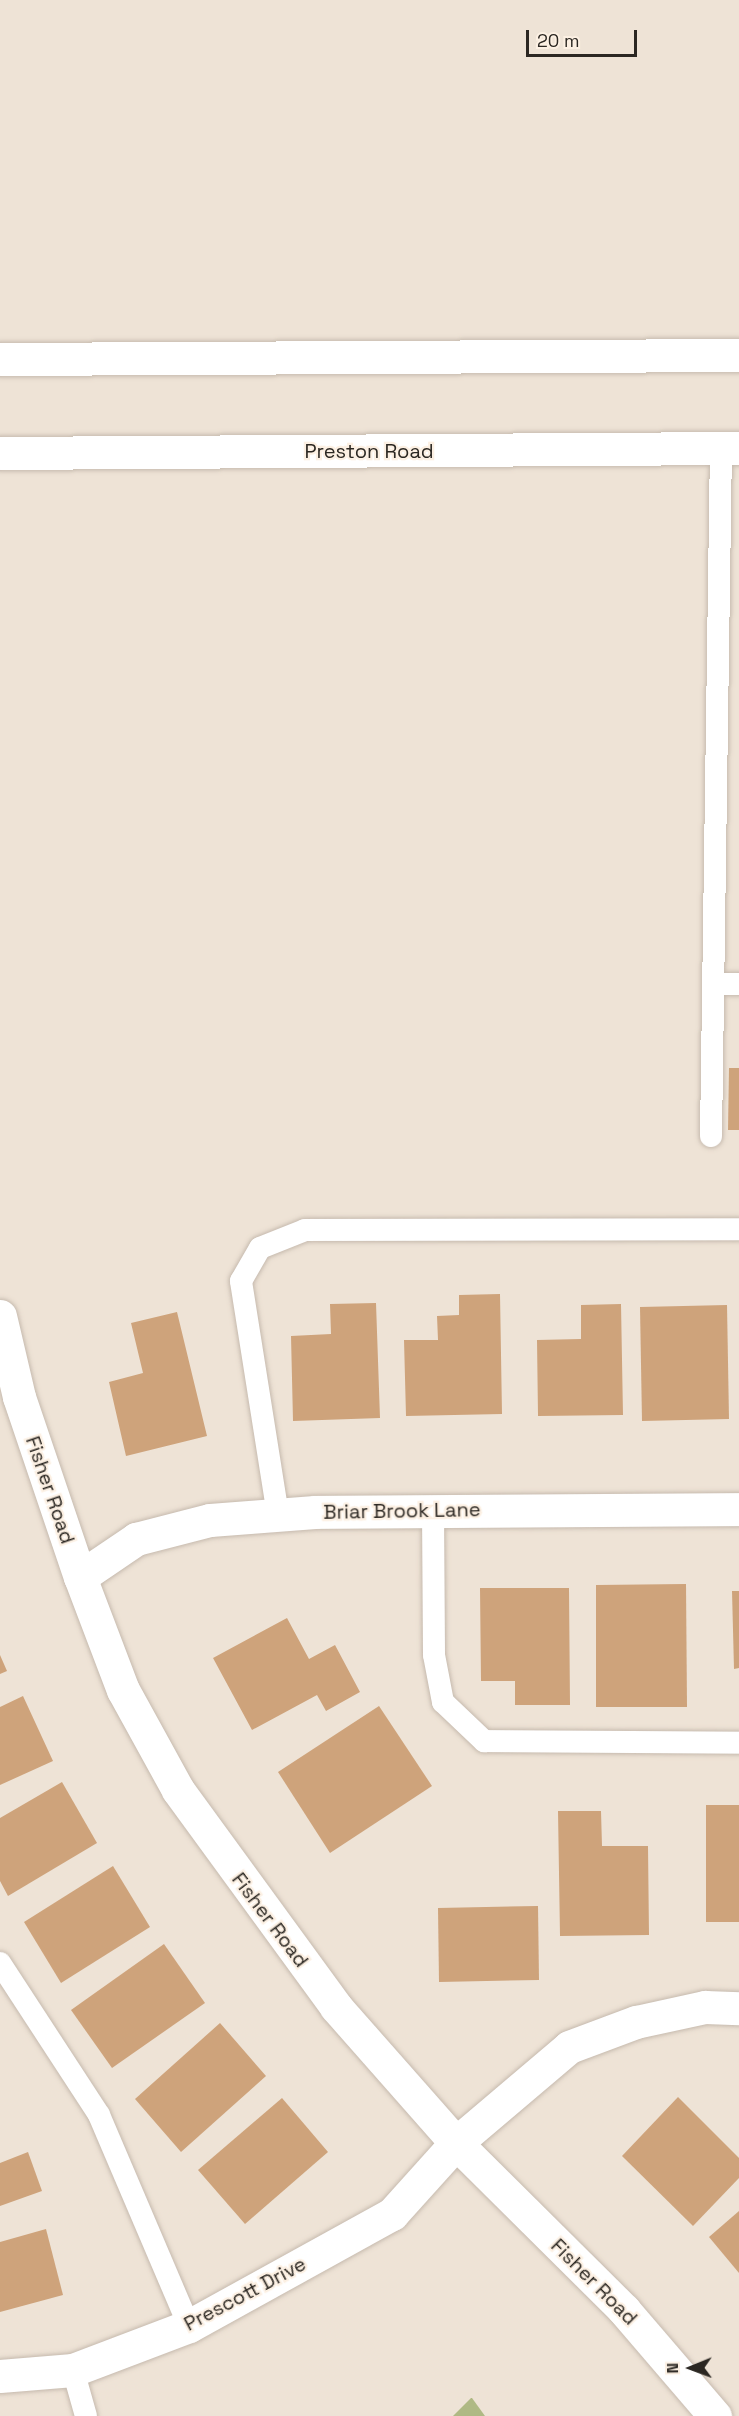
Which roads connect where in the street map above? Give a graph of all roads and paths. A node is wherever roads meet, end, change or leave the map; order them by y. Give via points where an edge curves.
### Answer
1 (739, 355) edge
2 (0, 359) edge
3 (730, 448) edge
4 (0, 453) edge
5 (730, 588) edge
6 (716, 984) junction
7 (739, 984) edge
8 (711, 1136) dead end
9 (739, 1229) edge
10 (0, 1316) edge
11 (739, 1509) edge
12 (433, 1510) junction
13 (278, 1515) junction
14 (80, 1577) junction
15 (739, 1743) edge
16 (0, 1963) edge
17 (739, 2008) edge
18 (456, 2143) junction
19 (189, 2326) junction
20 (73, 2370) junction
21 (0, 2376) edge
22 (86, 2416) edge
23 (715, 2416) edge

1 - 2 street
3 - 4 street, Preston Road
3 - 5 lane
5 - 6 lane
6 - 7 lane
6 - 8 lane
9 - 13 lane via 305,1230 260,1248 242,1281
10 - 14 street, Fisher Road via 19,1397
11 - 12 street, Briar Brook Lane
12 - 13 street, Briar Brook Lane
12 - 15 lane via 434,1654 443,1702 483,1741
13 - 14 street, Briar Brook Lane via 167,1527 136,1539
14 - 18 street, Fisher Road via 123,1690 178,1790 336,2007
16 - 19 lane via 99,2115
17 - 18 street, Prescott Drive via 705,2007 636,2022 569,2047
18 - 19 street, Prescott Drive via 392,2214
18 - 23 street, Fisher Road via 624,2310
19 - 20 street, Prescott Drive
20 - 21 street, Prescott Drive
20 - 22 lane

